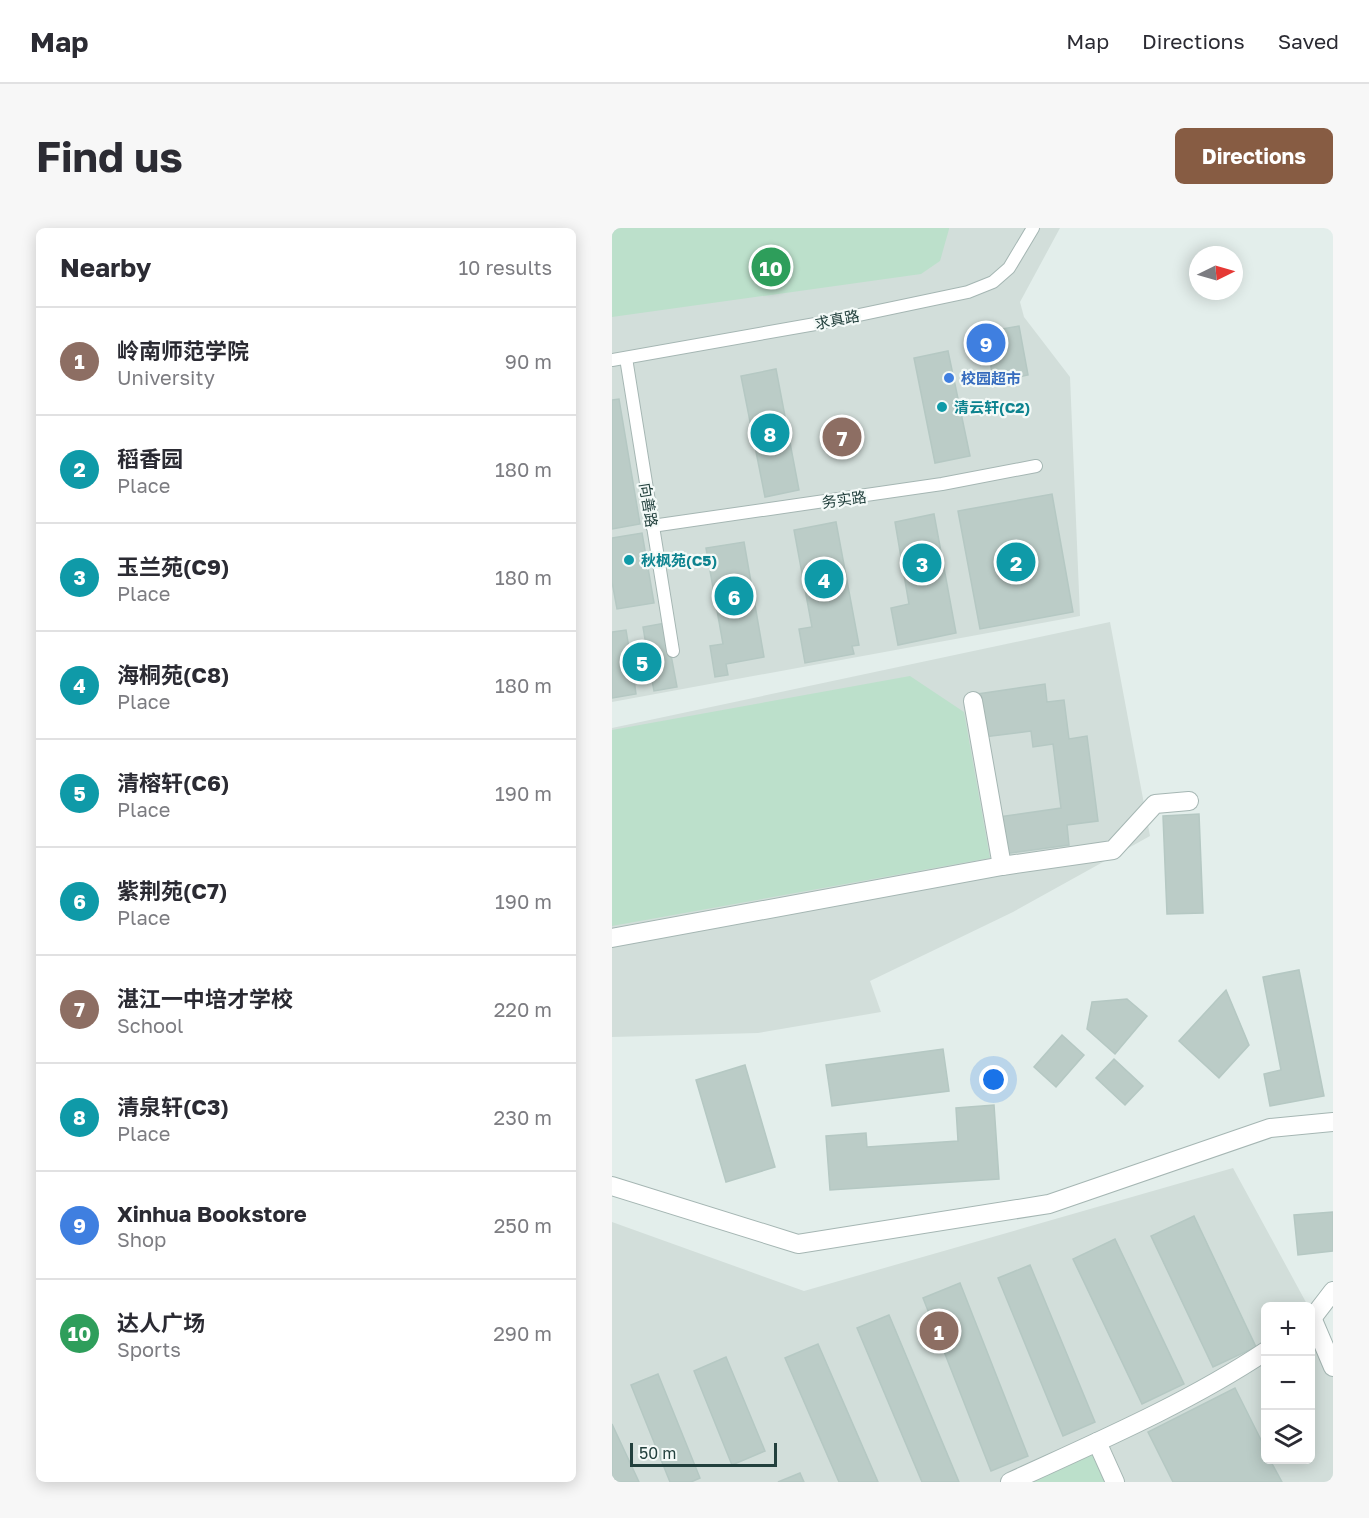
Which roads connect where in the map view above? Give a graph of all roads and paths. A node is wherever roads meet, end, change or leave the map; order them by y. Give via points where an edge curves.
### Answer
1 (1033, 228) edge
2 (626, 358) junction
3 (612, 360) edge
4 (1036, 466) dead end
5 (652, 526) junction
6 (673, 651) dead end
7 (973, 701) dead end
8 (1190, 801) dead end
9 (1002, 866) junction
10 (612, 938) edge
11 (1333, 1122) edge
12 (612, 1186) edge
13 (1333, 1291) edge
14 (1315, 1316) edge
15 (1315, 1327) edge
16 (1261, 1354) edge
17 (1333, 1367) edge
18 (1097, 1442) junction
19 (1010, 1482) edge
20 (1115, 1482) edge

1 - 2 lane, 求真路 via 1009,268 993,282 968,292
2 - 3 lane, 求真路
2 - 5 lane, 向善路
4 - 5 lane, 务实路 via 942,484
5 - 6 lane, 向善路
7 - 9 street
8 - 9 street via 1155,804 1113,850
9 - 10 street
11 - 12 street via 1270,1128 1048,1204 798,1244
13 - 14 street
15 - 17 street
16 - 18 street via 1230,1375
18 - 19 street
18 - 20 street

